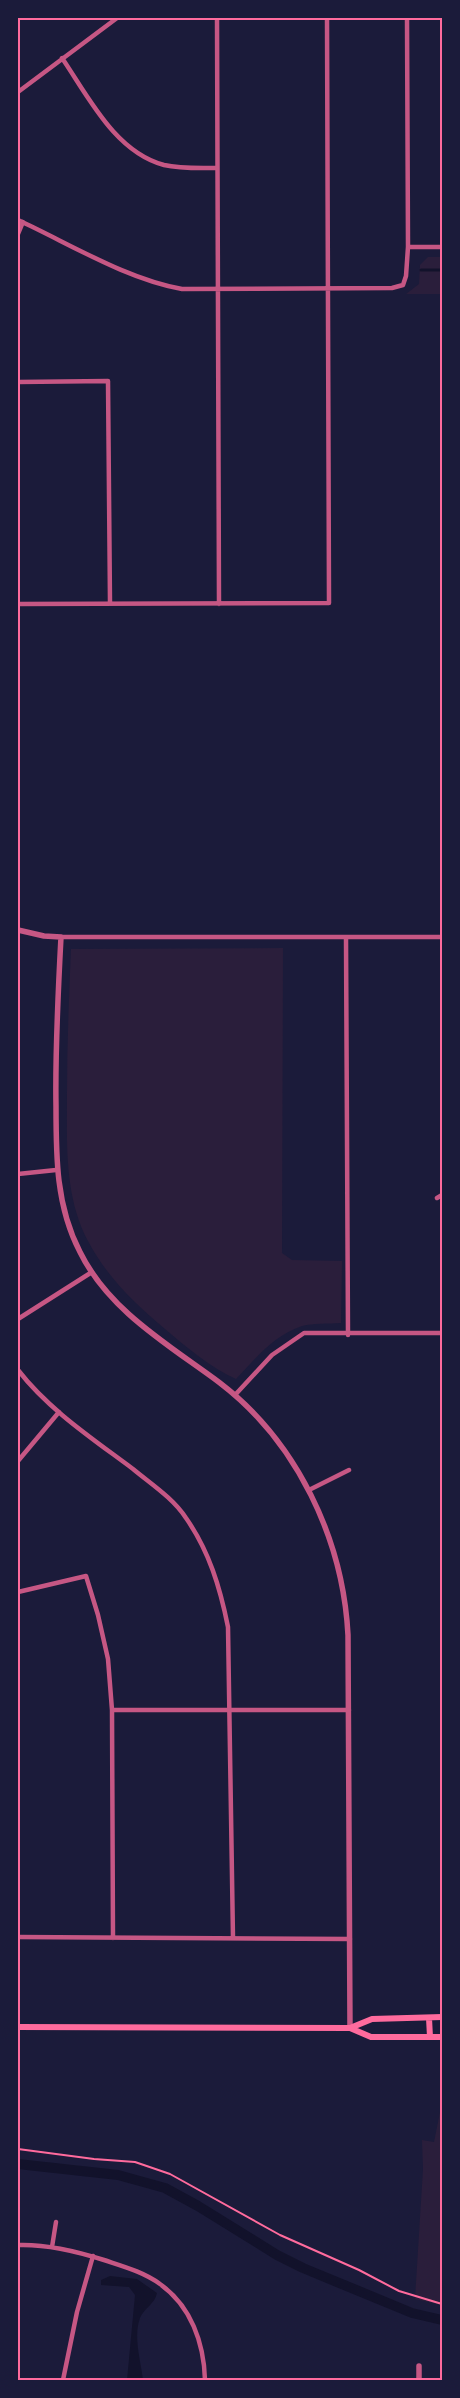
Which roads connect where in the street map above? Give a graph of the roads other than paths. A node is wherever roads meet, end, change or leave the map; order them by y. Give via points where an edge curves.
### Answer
1 (117, 18) edge
2 (217, 18) edge
3 (327, 18) edge
4 (407, 18) edge
5 (62, 58) junction
6 (18, 92) edge
7 (217, 168) junction
8 (20, 221) edge
9 (18, 234) edge
10 (408, 247) junction
11 (442, 247) edge
12 (327, 288) junction
13 (217, 289) junction
14 (18, 382) edge
15 (18, 604) edge
16 (110, 604) junction
17 (219, 604) junction
18 (18, 930) edge
19 (61, 937) junction
20 (442, 937) edge
21 (346, 938) junction
22 (56, 1170) junction
23 (18, 1174) edge
24 (442, 1195) edge
25 (437, 1198) dead end
26 (92, 1272) junction
27 (18, 1319) edge
28 (442, 1333) edge
29 (348, 1335) junction
30 (18, 1370) edge
31 (235, 1395) junction
32 (58, 1412) junction
33 (18, 1461) edge
34 (349, 1470) dead end
35 (309, 1490) junction
36 (18, 1592) edge
37 (112, 1710) junction
38 (230, 1710) junction
39 (349, 1710) junction
40 (18, 1937) edge
41 (113, 1938) junction
42 (233, 1938) junction
43 (350, 1939) junction
44 (442, 2017) edge
45 (429, 2018) junction
46 (18, 2027) edge
47 (350, 2028) junction
48 (430, 2037) junction
49 (442, 2037) edge
50 (56, 2222) dead end
51 (18, 2245) edge
52 (52, 2246) junction
53 (93, 2256) junction
54 (419, 2366) dead end
55 (63, 2380) edge
56 (205, 2380) edge
57 (419, 2380) edge

1 - 5 street
2 - 7 street
3 - 12 street
4 - 10 street
5 - 6 street
5 - 7 street via 115,134 139,154 163,164
7 - 13 street
8 - 9 street
8 - 13 street via 161,286
10 - 11 street
10 - 12 street via 403,285 392,288
12 - 13 street
12 - 17 street via 329,603
13 - 17 street
14 - 16 street via 108,381
15 - 16 street
16 - 17 street
18 - 19 street
19 - 21 street
19 - 22 street via 55,1058
20 - 21 street
21 - 29 street
22 - 23 street
22 - 26 street via 70,1228
24 - 25 street
26 - 27 street
26 - 31 street via 129,1315
28 - 29 street
29 - 31 street via 304,1334 272,1355
30 - 32 street
31 - 35 street via 278,1443
32 - 33 street
32 - 38 street via 164,1494 185,1516 205,1549 220,1586 228,1627
34 - 35 street
35 - 39 street via 329,1536 342,1582 347,1610
36 - 37 street via 86,1576 108,1659
37 - 38 street
37 - 41 street
38 - 39 street
38 - 42 street
39 - 43 street
40 - 41 street
41 - 42 street
42 - 43 street
43 - 47 street
44 - 45 main road
45 - 47 main road via 372,2019
45 - 48 main road
46 - 47 main road
47 - 48 main road via 371,2037
48 - 49 main road
50 - 52 street
51 - 52 street
52 - 53 street
53 - 55 street
53 - 56 street via 159,2283 176,2299 193,2323 201,2344
54 - 57 street

